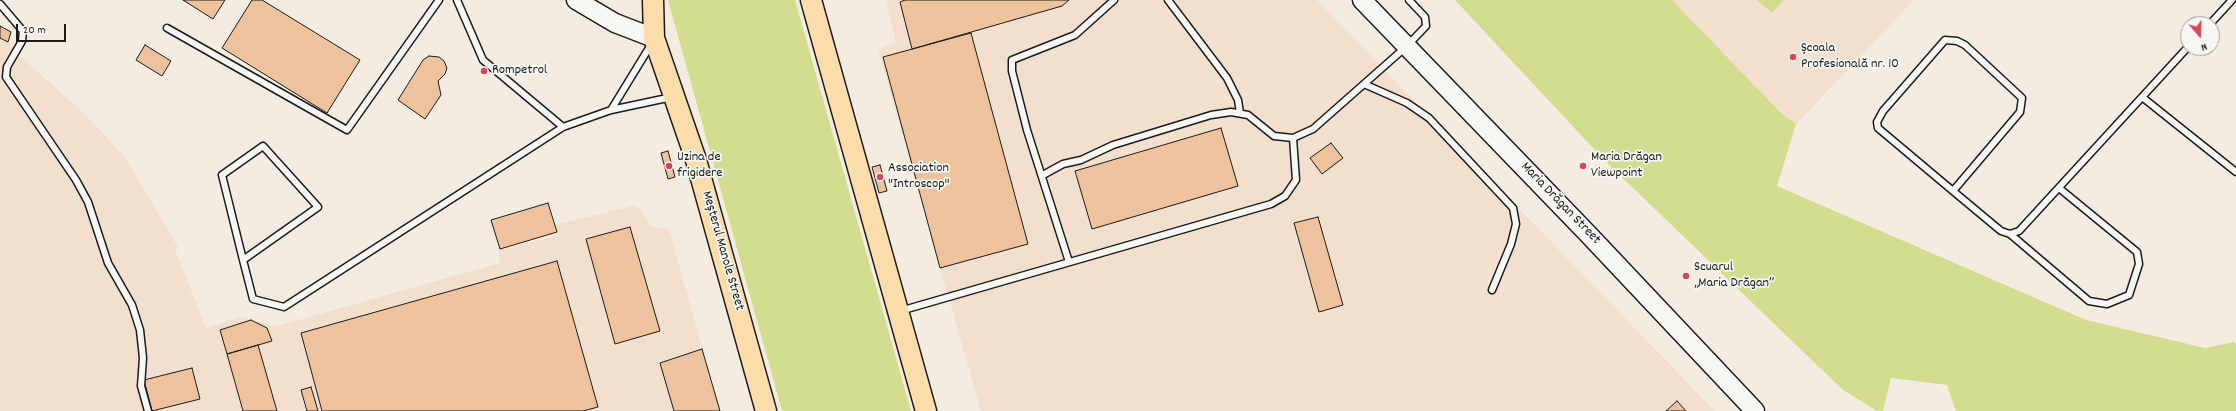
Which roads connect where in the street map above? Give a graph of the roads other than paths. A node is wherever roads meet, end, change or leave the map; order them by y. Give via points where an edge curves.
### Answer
1 (439, 0) edge
2 (457, 0) edge
3 (576, 0) edge
4 (653, 0) edge
5 (811, 0) edge
6 (1114, 0) edge
7 (1168, 0) edge
8 (1362, 0) edge
9 (1409, 0) edge
10 (2232, 0) edge
11 (0, 4) edge
12 (2217, 16) edge
13 (167, 28) dead end
14 (654, 38) junction
15 (1407, 46) junction
16 (2180, 56) edge
17 (1364, 84) junction
18 (675, 96) junction
19 (2142, 97) junction
20 (611, 110) junction
21 (1240, 113) junction
22 (563, 127) junction
23 (1293, 138) junction
24 (2236, 172) edge
25 (1043, 175) junction
26 (2058, 188) junction
27 (1953, 191) junction
28 (2010, 234) junction
29 (243, 260) junction
30 (1069, 262) junction
31 (1492, 290) dead end
32 (897, 311) junction
33 (148, 411) edge
34 (766, 411) edge
35 (926, 411) edge
36 (1755, 411) edge

1 - 13 lane via 348,130
2 - 22 lane via 483,60
3 - 14 main road via 615,23
4 - 14 main road, Meșterul Manole Street
5 - 32 main road
6 - 25 lane via 1075,35 1012,60 1012,71 1027,130
7 - 21 lane via 1227,78 1238,100
8 - 15 main road, Maria Drăgan Street
9 - 15 lane via 1427,21 1426,26
10 - 12 lane
11 - 33 lane via 18,22 23,31 22,41 7,67 6,77 76,180 88,202 108,263 132,305 140,330 143,358 141,386
14 - 18 main road, Meșterul Manole Street
14 - 20 lane
15 - 17 lane
15 - 36 main road, Maria Drăgan Street
16 - 19 lane
17 - 23 lane via 1313,129
17 - 31 lane via 1407,103 1429,118 1513,208 1516,224 1513,237
18 - 20 lane
18 - 34 main road, Meșterul Manole Street via 696,160
19 - 24 lane
19 - 26 lane
20 - 22 lane
21 - 23 lane via 1248,114 1274,136
21 - 25 lane via 1211,115 1114,145 1081,160 1063,164
22 - 29 lane via 284,307 253,299
23 - 30 lane via 1296,180 1286,196 1271,204
25 - 30 lane
26 - 28 lane via 2019,231
26 - 28 lane via 2137,252 2139,264 2129,295 2107,304 2089,300
27 - 27 lane via 1878,128 1877,122 1883,111 1945,40 1957,41 1964,45 2022,98 2020,112
27 - 28 lane via 2001,231
29 - 29 lane via 222,175 263,146 318,207
30 - 32 lane
32 - 35 main road

